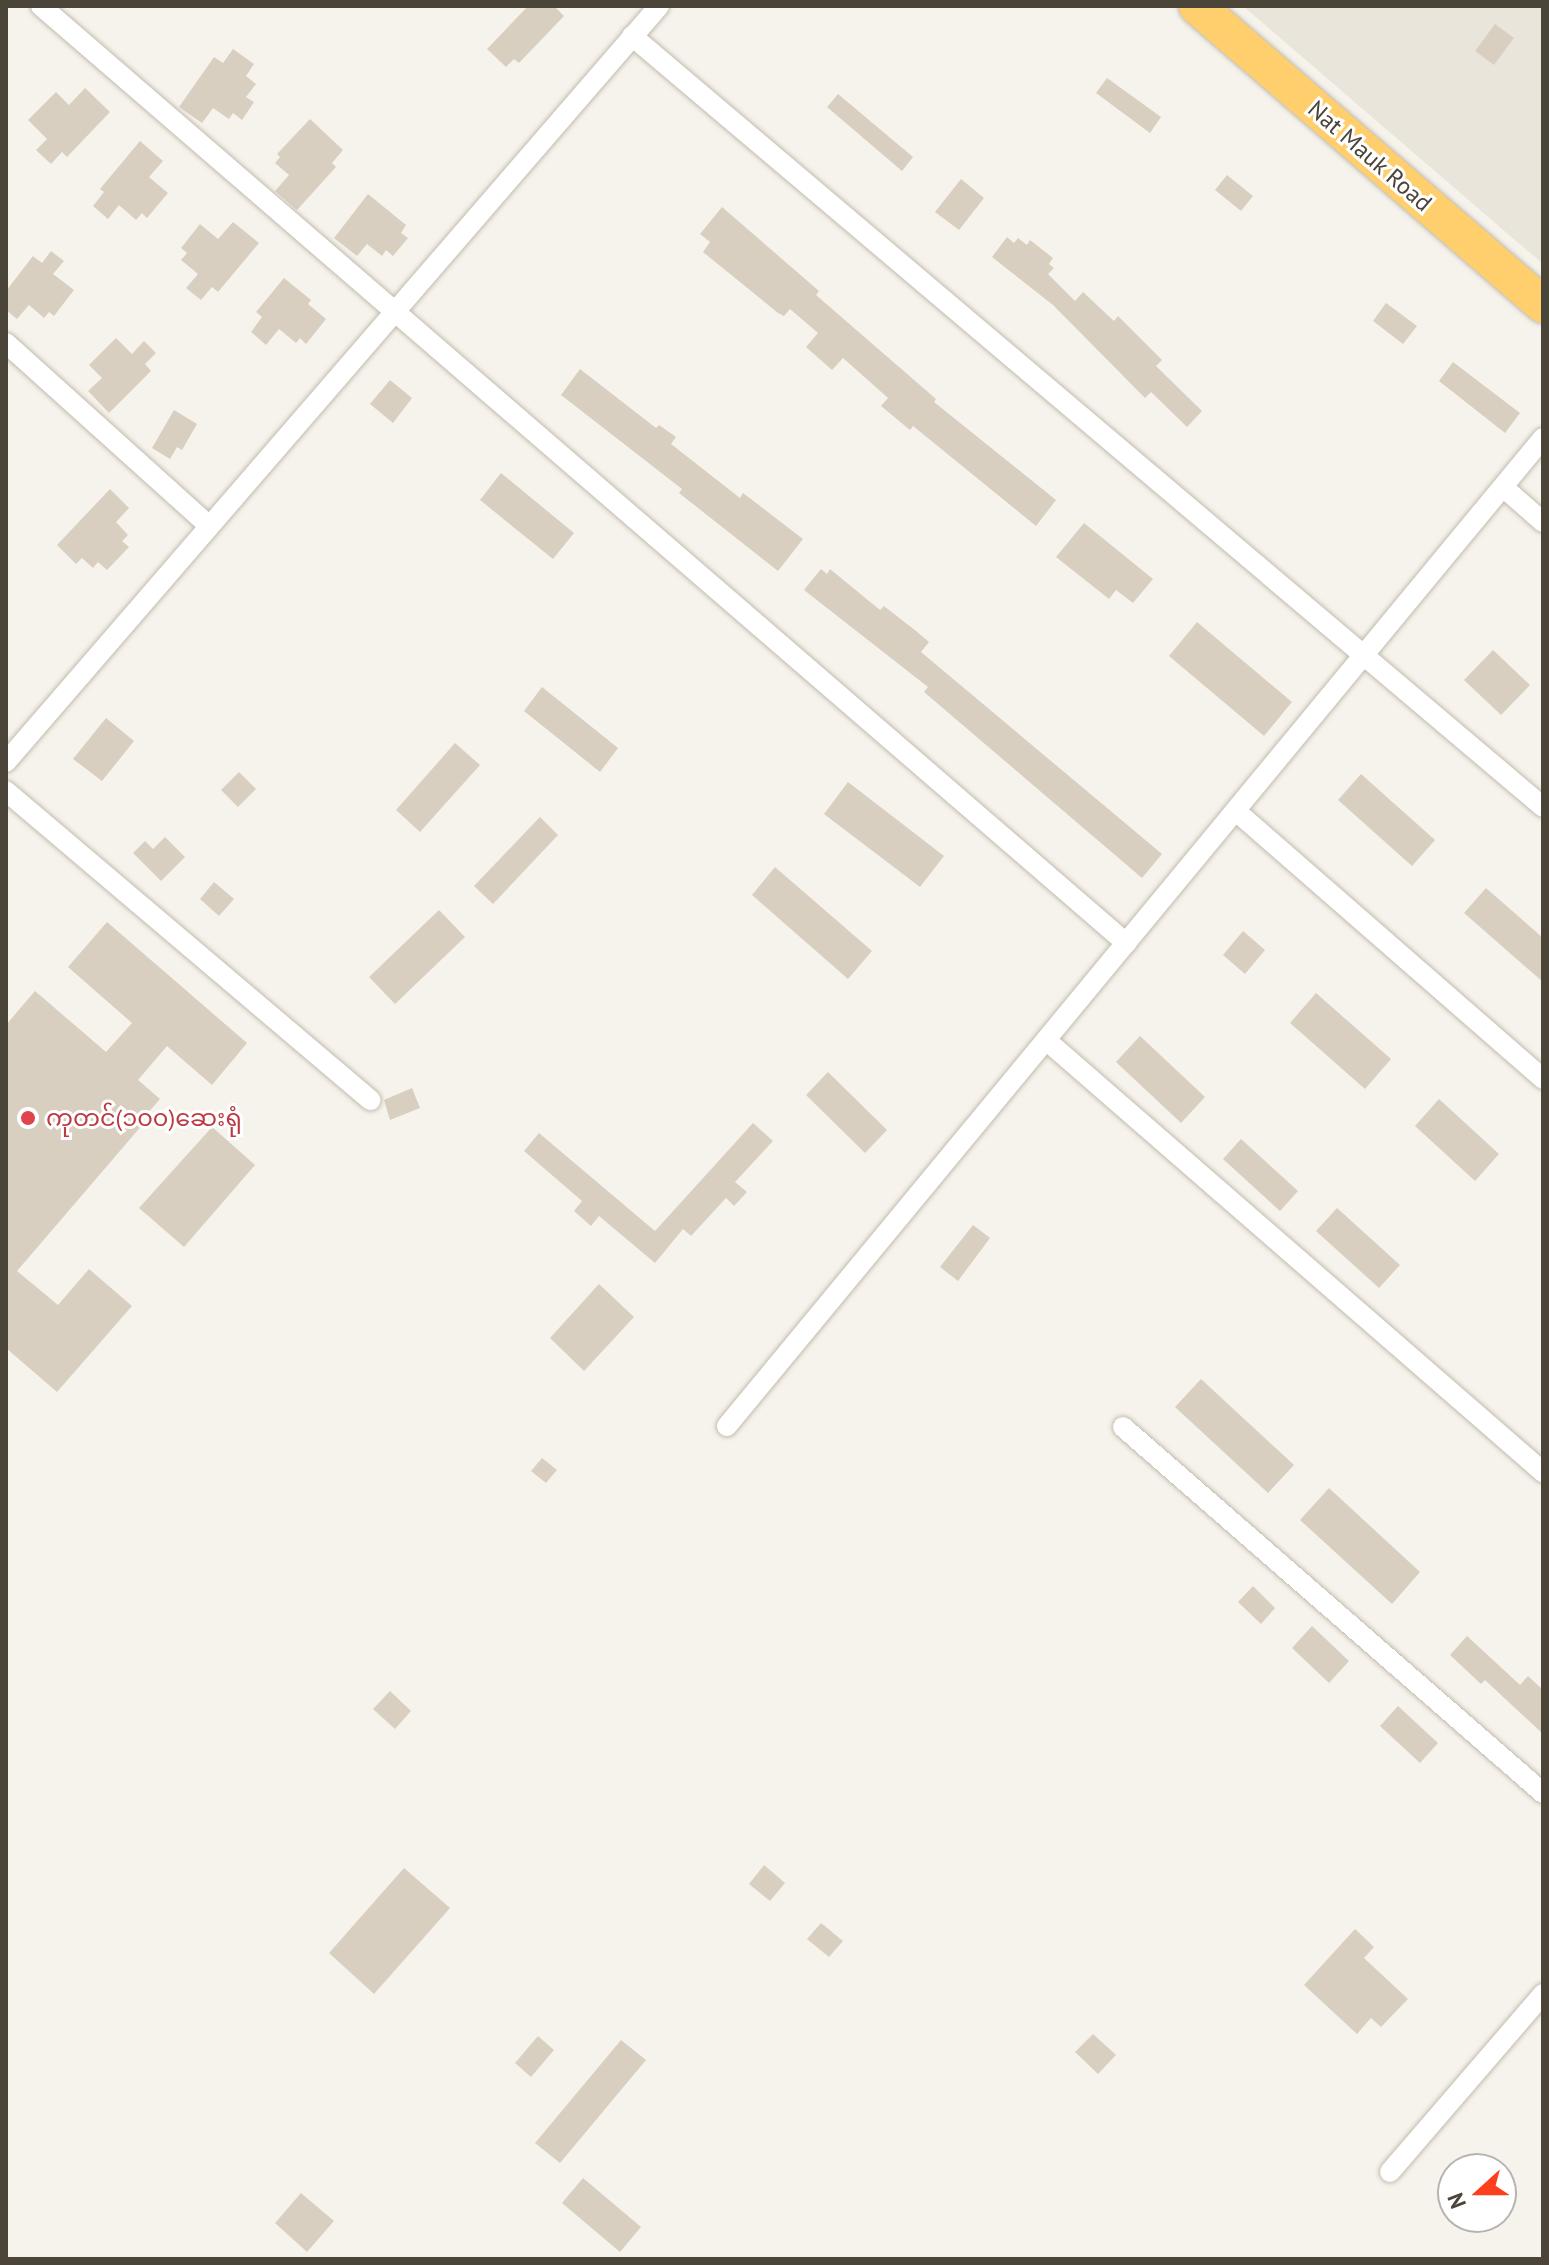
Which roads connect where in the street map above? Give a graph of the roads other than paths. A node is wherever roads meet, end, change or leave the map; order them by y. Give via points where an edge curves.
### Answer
1 (41, 6) edge
2 (659, 6) edge
3 (1197, 6) edge
4 (632, 36) junction
5 (1543, 305) edge
6 (395, 311) junction
7 (6, 343) edge
8 (1543, 438) edge
9 (1503, 487) junction
10 (1543, 522) edge
11 (209, 526) junction
12 (1364, 656) junction
13 (6, 762) edge
14 (6, 791) edge
15 (1543, 807) edge
16 (1236, 811) junction
17 (1126, 943) junction
18 (1046, 1040) junction
19 (1543, 1079) edge
20 (371, 1100) dead end
21 (727, 1426) dead end
22 (1123, 1427) dead end
23 (1543, 1472) edge
24 (1543, 1793) edge
25 (1543, 1994) edge
26 (1390, 2172) dead end

1 - 6 street
2 - 4 street
3 - 5 highway, Nat Mauk Road
4 - 6 street
4 - 12 street
6 - 11 street
6 - 17 street
7 - 11 street
8 - 9 street
9 - 10 street
9 - 12 street
11 - 13 street
12 - 15 street
12 - 16 street
14 - 20 street
16 - 17 street
16 - 19 street
17 - 18 street
18 - 21 street
18 - 23 street
22 - 24 street
25 - 26 street

